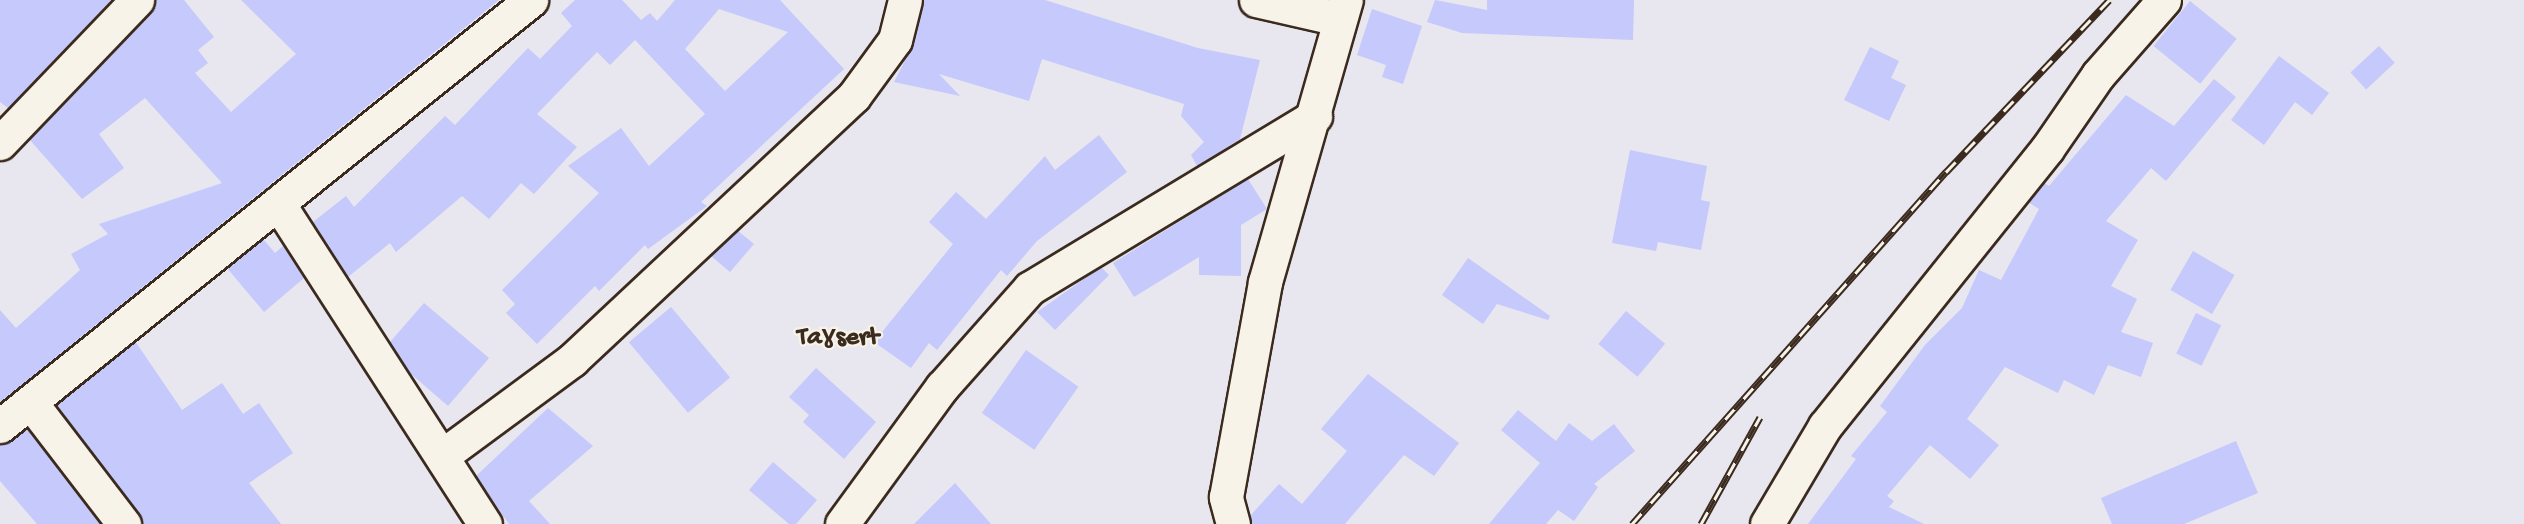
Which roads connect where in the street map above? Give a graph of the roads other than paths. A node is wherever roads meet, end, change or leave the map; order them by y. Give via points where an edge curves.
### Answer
1 (137, 0) edge
2 (531, 0) edge
3 (905, 0) edge
4 (1256, 0) edge
5 (2164, 0) edge
6 (1343, 10) edge
7 (1315, 116) junction
8 (0, 143) edge
9 (278, 203) junction
10 (31, 403) junction
11 (0, 426) edge
12 (442, 456) junction
13 (124, 524) edge
14 (485, 524) edge
15 (842, 524) edge
16 (1233, 524) edge
17 (1767, 524) edge

1 - 8 street
2 - 9 street
3 - 12 street via 895,40 854,96 572,360
4 - 6 street
5 - 17 street via 2098,75 2047,149 1825,426
6 - 7 street
7 - 15 street via 1030,288 942,387
7 - 16 street via 1254,337 1226,497
9 - 10 street
9 - 12 street
10 - 11 street
10 - 13 street
12 - 14 street

